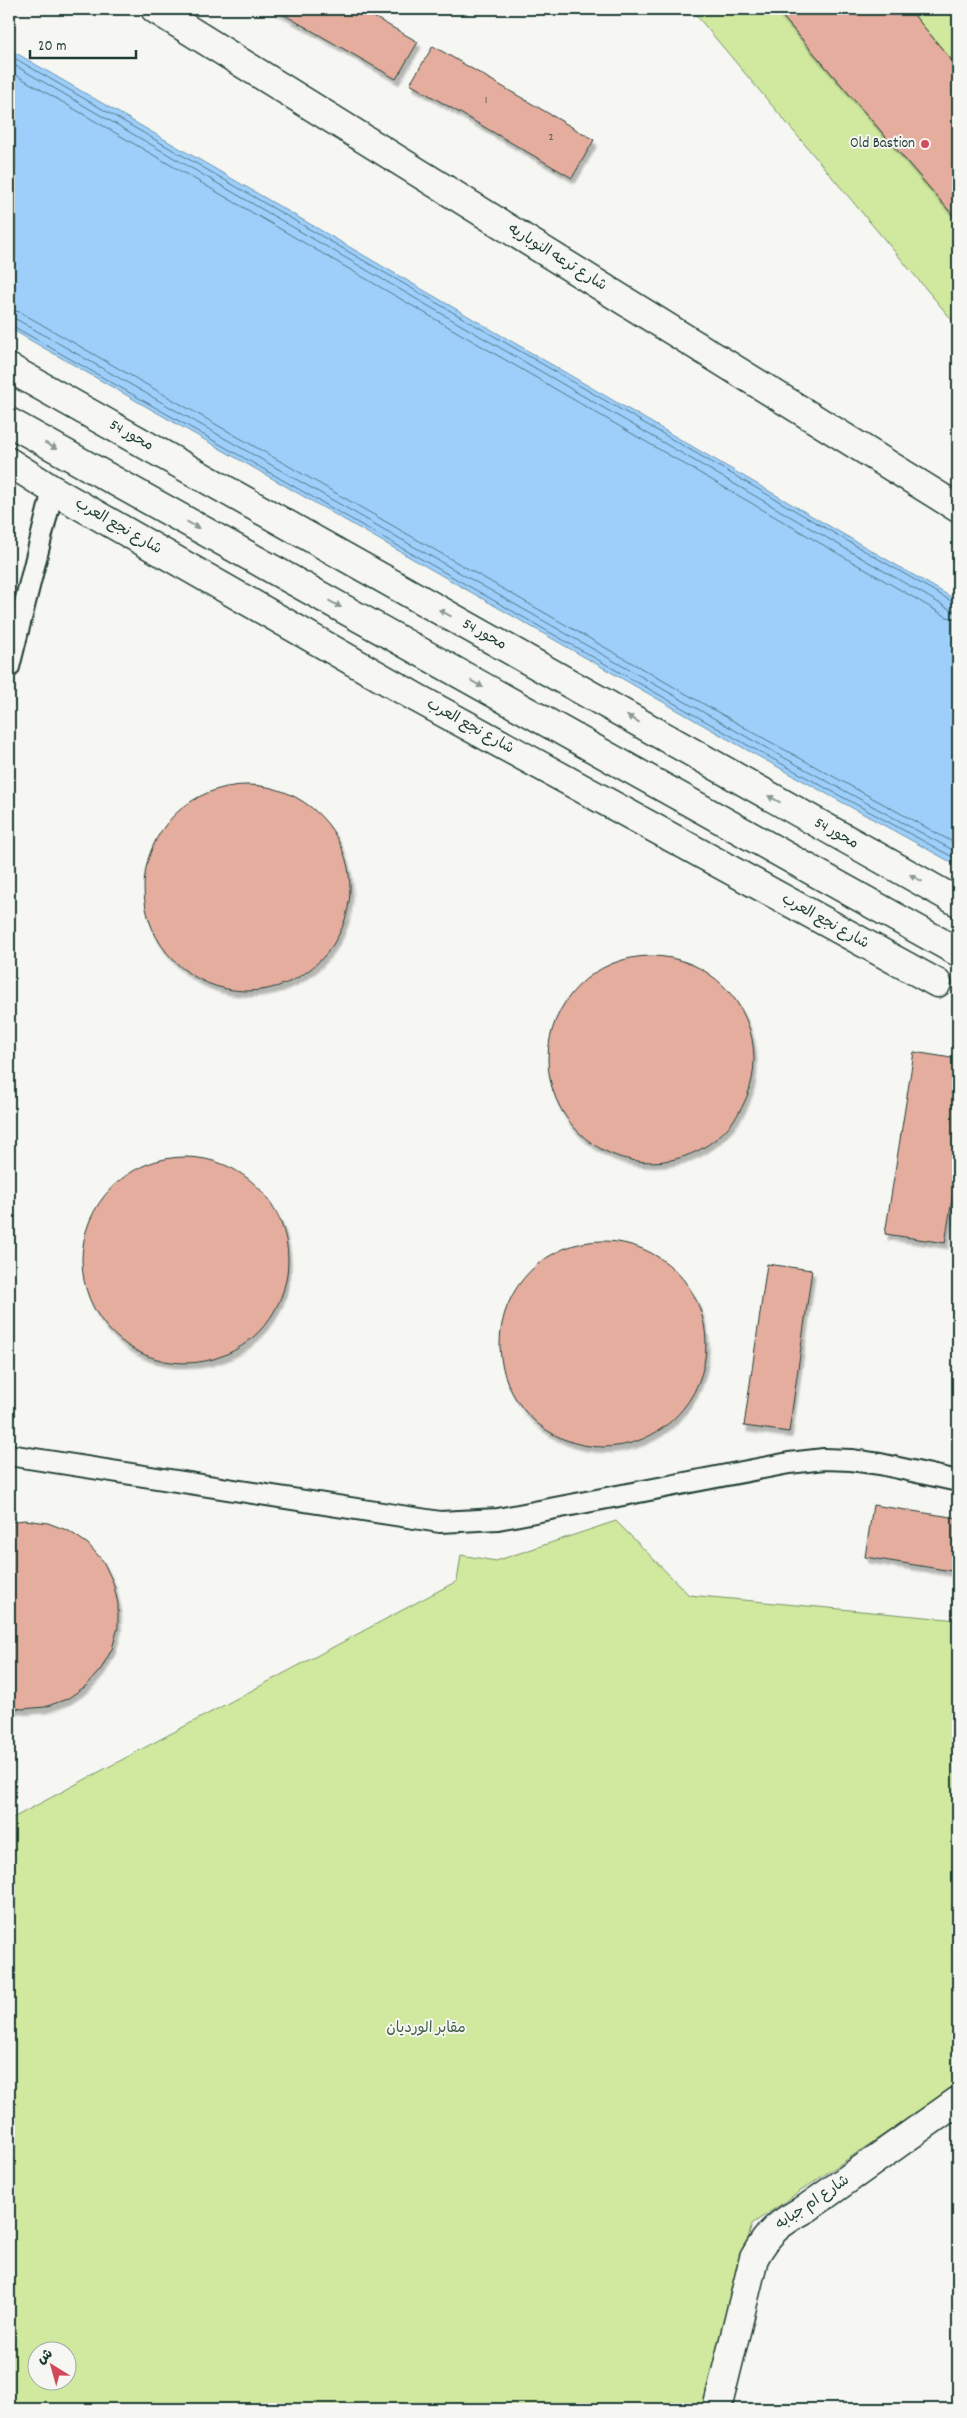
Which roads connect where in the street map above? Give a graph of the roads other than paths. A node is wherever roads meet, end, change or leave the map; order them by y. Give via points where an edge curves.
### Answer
1 (155, 9) edge
2 (9, 368) edge
3 (9, 422) edge
4 (9, 462) edge
5 (53, 490) junction
6 (958, 508) edge
7 (9, 667) edge
8 (958, 902) edge
9 (958, 952) edge
10 (937, 983) dead end
11 (9, 1455) edge
12 (958, 1481) edge
13 (958, 2101) edge
14 (718, 2409) edge

1 - 6 main road, شارع ترعه النوباريه
8 -> 2 main road, محور 54
3 -> 9 main road
4 - 5 main road, شارع نجع العرب
5 - 7 lane
5 - 10 main road, شارع نجع العرب via 416,698
11 - 12 lane via 440,1522 498,1519 824,1459 880,1464
13 - 14 main road, شارع ام جبابه via 765,2237 754,2258

